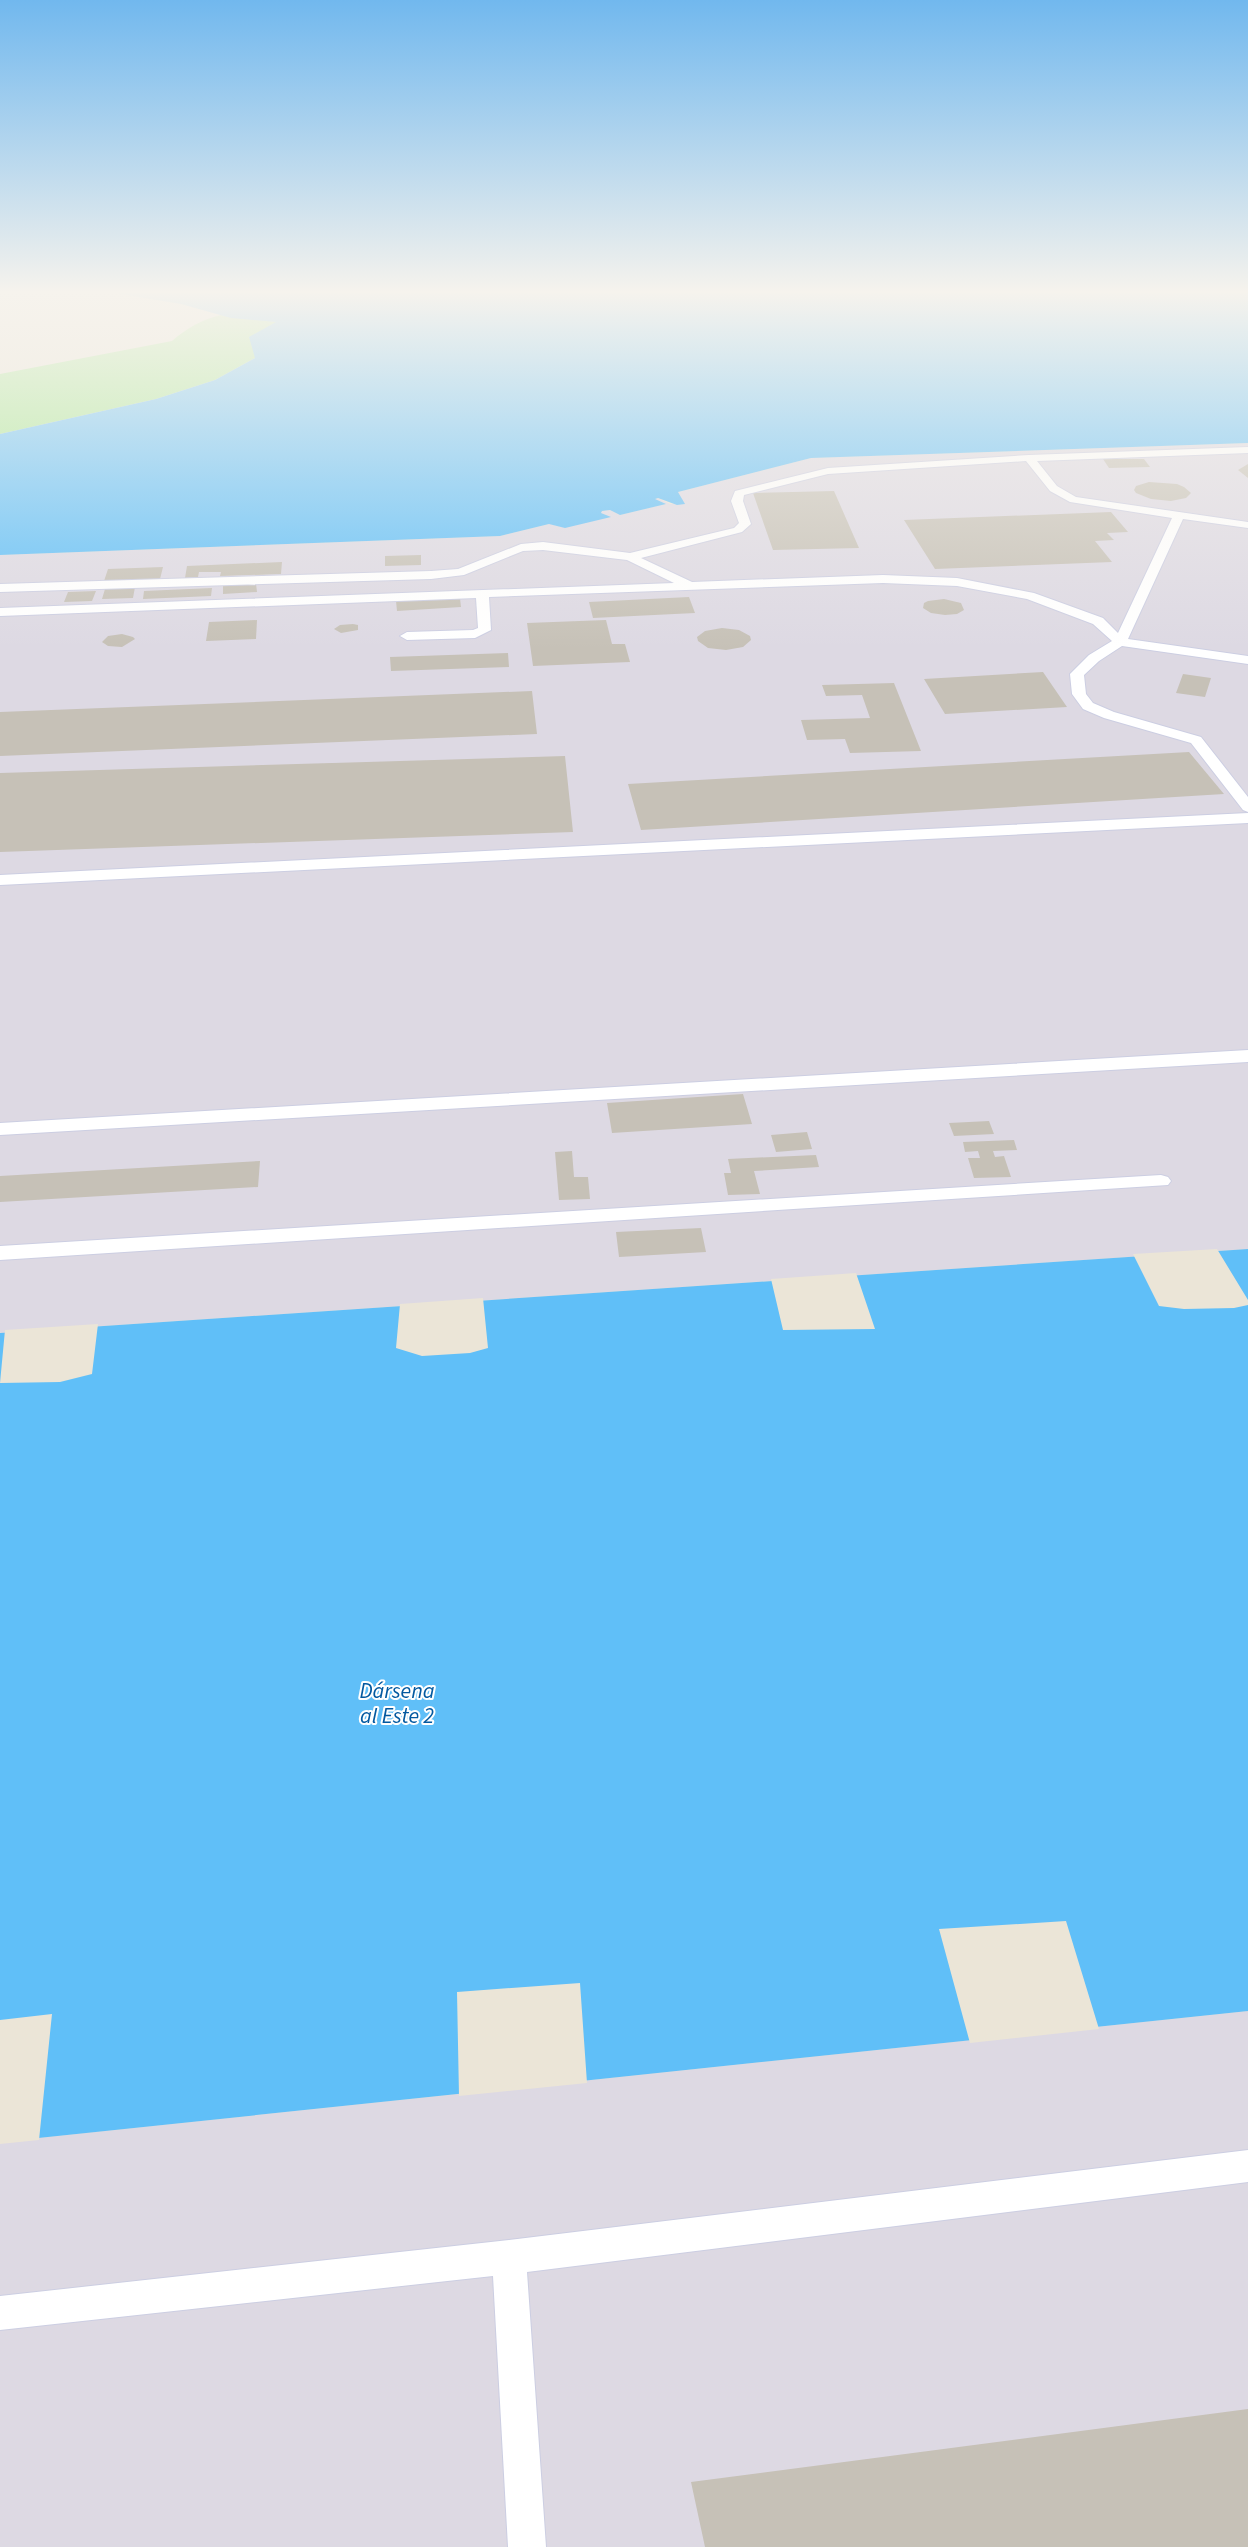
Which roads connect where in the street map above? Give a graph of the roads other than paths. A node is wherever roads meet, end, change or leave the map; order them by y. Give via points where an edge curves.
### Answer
1 (1248, 450) edge
2 (1029, 458) junction
3 (1178, 517) junction
4 (1248, 525) edge
5 (630, 557) junction
6 (692, 586) junction
7 (0, 588) edge
8 (482, 594) junction
9 (0, 612) edge
10 (407, 636) dead end
11 (1120, 642) junction
12 (1248, 660) edge
13 (1248, 807) edge
14 (1248, 818) edge
15 (0, 880) edge
16 (1248, 1056) edge
17 (0, 1129) edge
18 (1161, 1181) dead end
19 (0, 1252) edge
20 (1248, 2166) edge
21 (509, 2257) junction
22 (0, 2313) edge
23 (527, 2547) edge

1 - 2 lane
2 - 3 lane via 1060,496
2 - 5 lane via 811,474 740,493 737,501 745,524 738,530
3 - 4 lane
3 - 11 lane
5 - 6 lane
5 - 7 lane via 543,546 521,548 460,572 431,575
6 - 8 lane
6 - 11 lane via 883,579 958,582 1030,596 1098,621
8 - 9 lane
8 - 10 lane via 485,630 475,634
11 - 12 lane
11 - 13 lane via 1094,658 1077,674 1079,694 1088,706 1196,740
14 - 15 lane
16 - 17 lane
18 - 19 lane
20 - 21 lane
21 - 22 lane
21 - 23 lane

